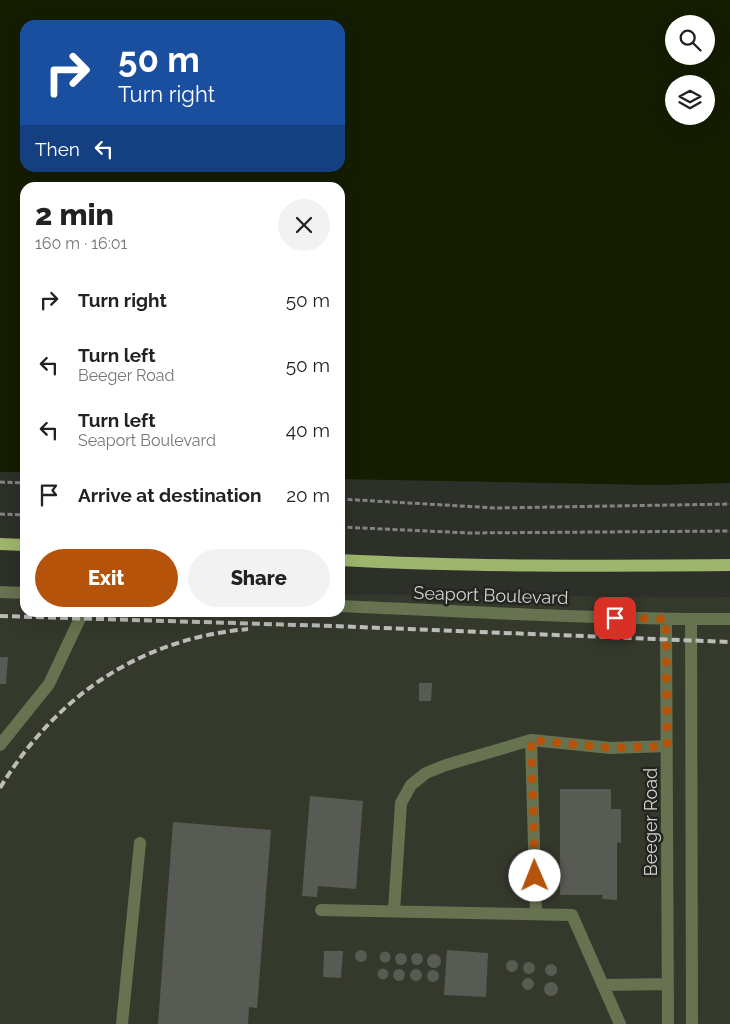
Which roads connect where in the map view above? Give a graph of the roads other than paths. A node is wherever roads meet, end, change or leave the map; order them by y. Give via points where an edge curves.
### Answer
1 (0, 544) edge
2 (20, 545) edge
3 (345, 560) edge
4 (730, 565) edge
5 (0, 592) edge
6 (20, 593) edge
7 (345, 606) edge
8 (81, 617) edge
9 (730, 618) edge
10 (666, 619) junction
11 (692, 619) junction
12 (4, 733) edge
13 (531, 740) junction
14 (0, 745) edge
15 (667, 746) junction
16 (140, 844) dead end
17 (321, 910) dead end
18 (394, 912) junction
19 (536, 914) junction
20 (668, 984) junction
21 (604, 985) junction
22 (122, 1024) edge
23 (620, 1024) edge
24 (668, 1024) edge
25 (692, 1024) edge

1 - 2 main road
3 - 4 main road, Seaport Boulevard via 568,566
5 - 6 street
7 - 10 street, Seaport Boulevard
8 - 12 street via 49,684
9 - 11 street, Seaport Boulevard
10 - 11 street, Seaport Boulevard
10 - 15 street, Beeger Road
11 - 25 street
12 - 14 street
13 - 15 street via 611,748
13 - 18 street via 446,765 411,785 401,803
13 - 19 street
15 - 20 street, Beeger Road
16 - 22 street
17 - 18 street
18 - 19 street
19 - 21 street via 572,915
20 - 21 street
20 - 24 street, Beeger Road
21 - 23 street

